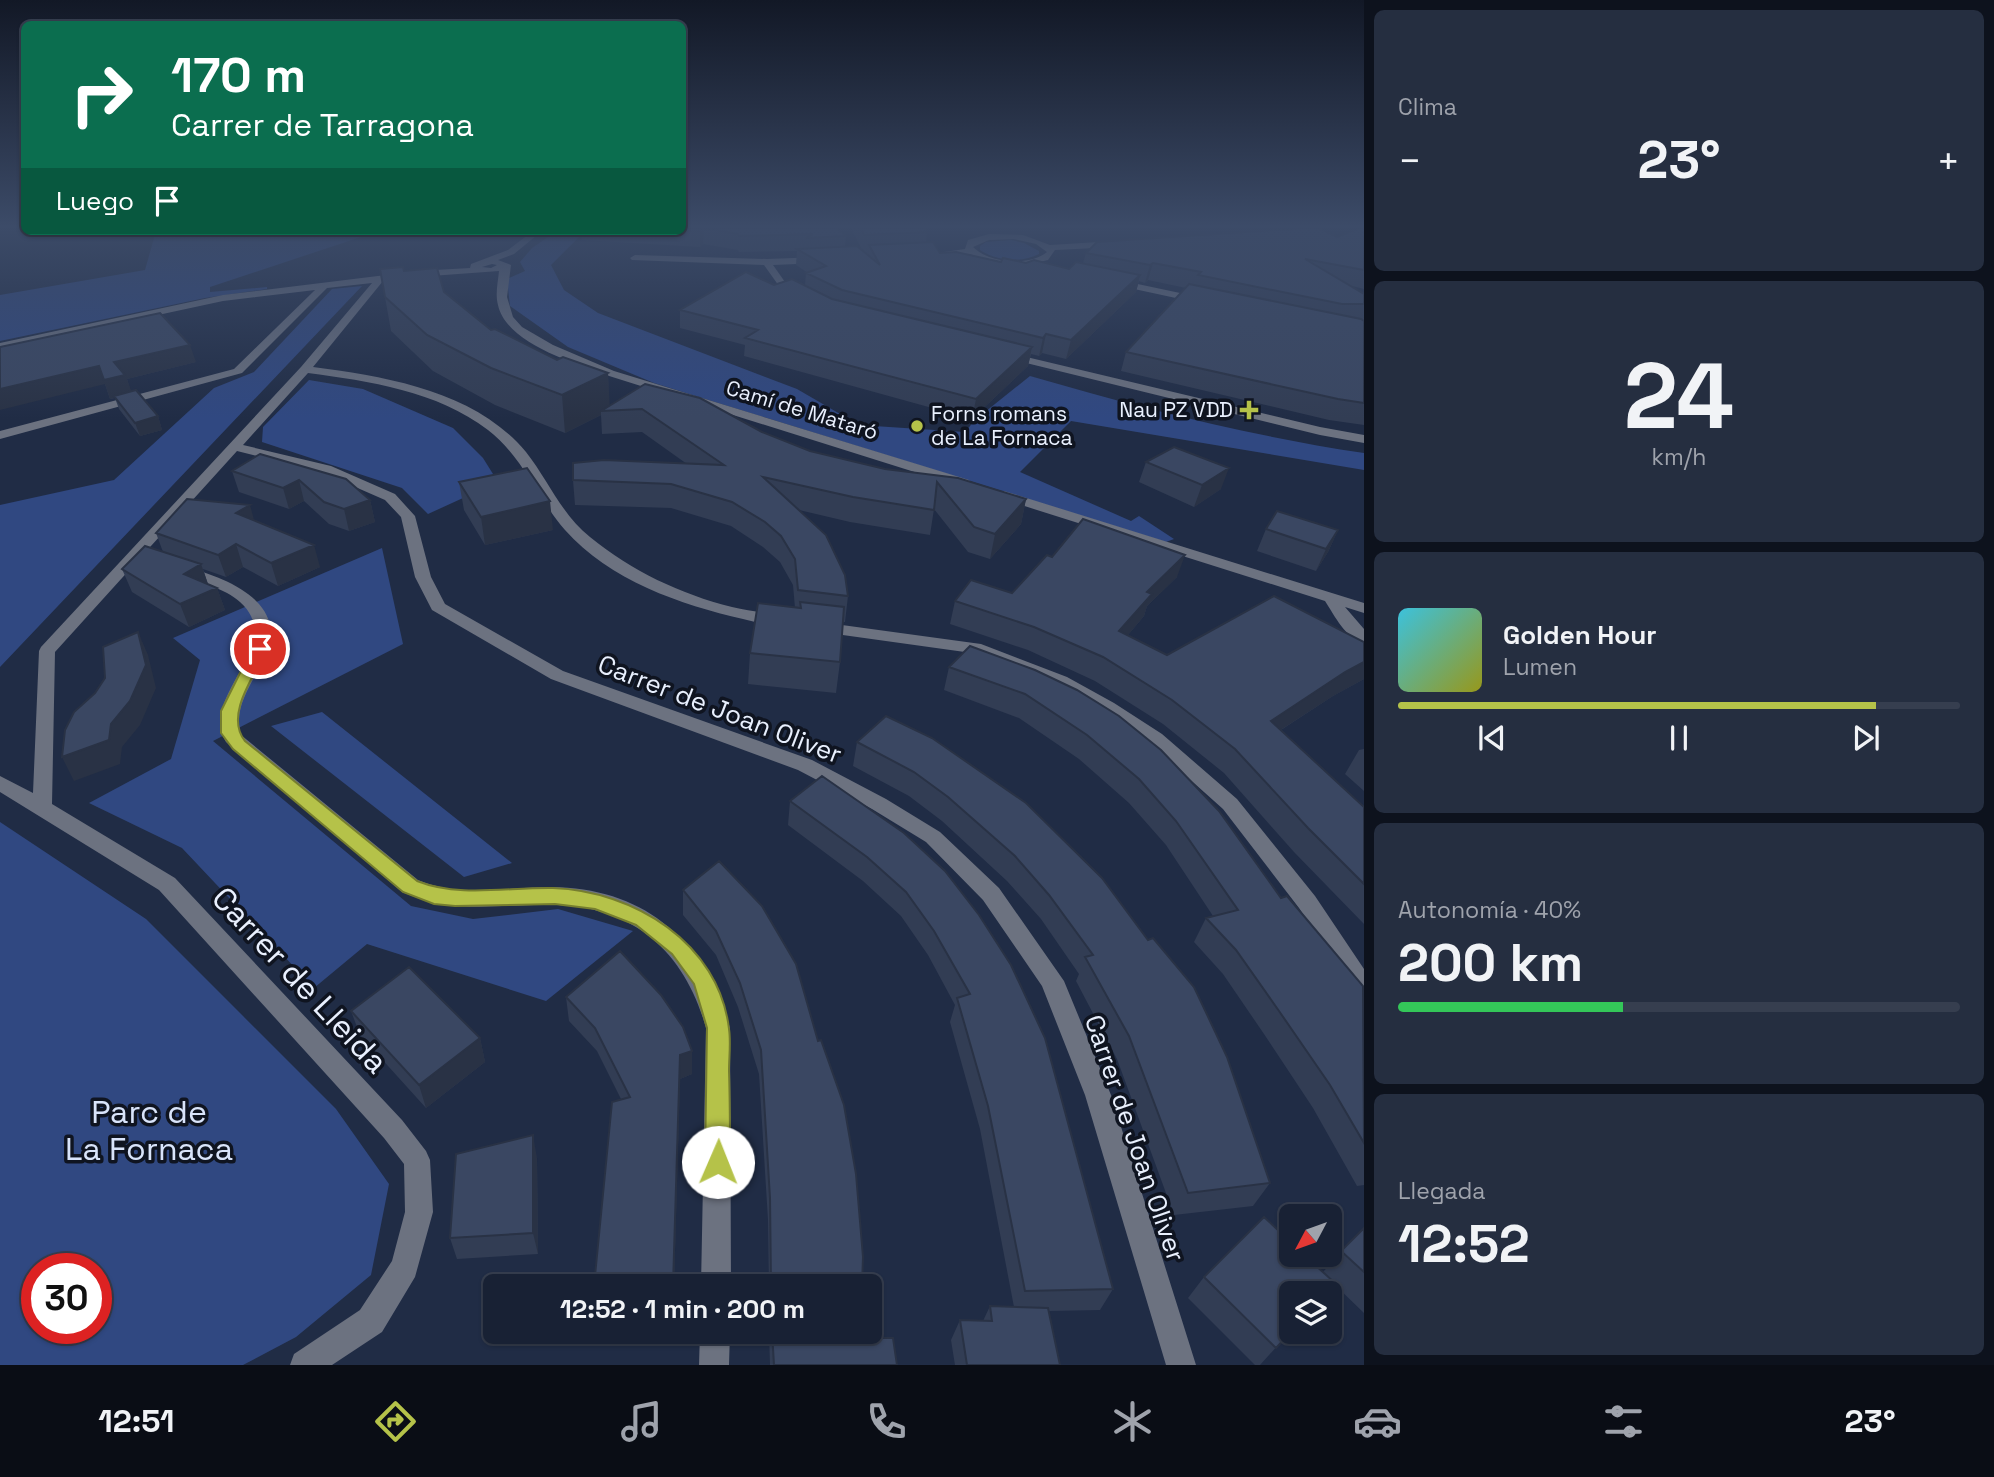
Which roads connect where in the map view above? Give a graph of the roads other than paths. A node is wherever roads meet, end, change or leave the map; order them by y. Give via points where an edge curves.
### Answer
1 (272, 292) edge
2 (318, 292) edge
3 (375, 292) edge
4 (503, 292) edge
5 (795, 292) edge
6 (1158, 292) edge
7 (812, 302) edge
8 (1206, 302) edge
9 (0, 346) edge
10 (998, 353) edge
11 (305, 369) junction
12 (0, 435) edge
13 (1364, 439) edge
14 (235, 447) junction
15 (152, 560) junction
16 (1331, 598) junction
17 (1364, 608) edge
18 (1364, 638) edge
19 (0, 783) edge
20 (42, 807) junction
21 (1364, 988) edge
22 (716, 1274) edge
23 (715, 1344) edge
24 (306, 1365) edge
25 (714, 1365) edge
26 (1181, 1365) edge

1 - 9 street
2 - 12 street via 238,371
3 - 11 street
4 - 16 street, Camí de Mataró via 503,308 517,327 555,352
5 - 7 street
6 - 8 street
10 - 13 street
11 - 14 street
11 - 21 street via 345,374 424,395 489,425 521,452 568,524 621,569 649,584 751,617 975,648 1061,681 1108,707 1155,738 1230,804 1307,902
14 - 15 street
14 - 26 street, Carrer de Joan Oliver via 326,469 390,497 408,516 423,577 438,607 557,675 805,765 933,837 991,894 1052,981 1098,1094
15 - 20 street via 47,651
15 - 22 street via 235,593 251,604 263,629 260,649 229,711 233,738 410,886 455,898 555,896 597,901 660,931 692,962 710,996 718,1028
16 - 17 street, Camí de Mataró
16 - 18 street
19 - 20 street, Carrer de Lleida
20 - 24 street, Carrer de Lleida via 167,884 417,1160 419,1212 405,1267 371,1321
23 - 25 street

